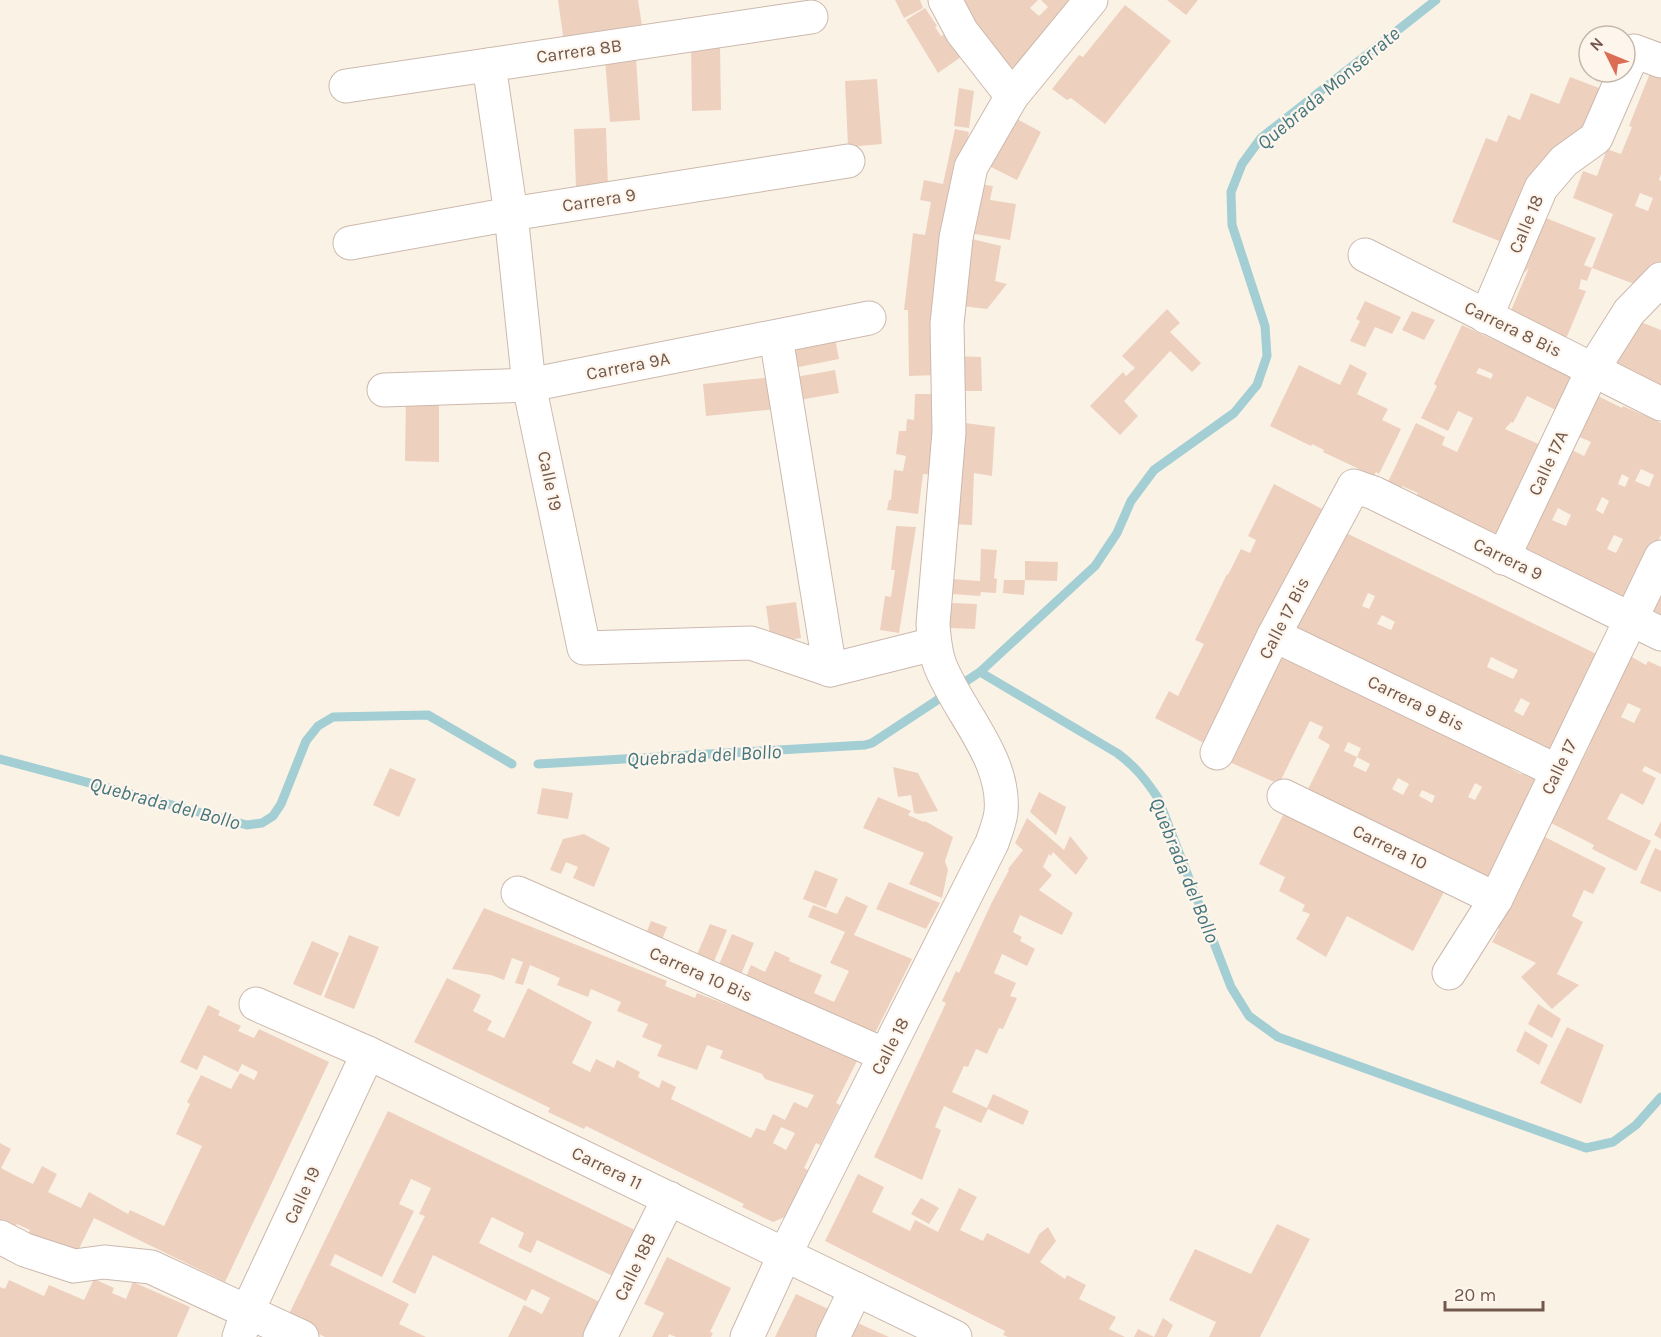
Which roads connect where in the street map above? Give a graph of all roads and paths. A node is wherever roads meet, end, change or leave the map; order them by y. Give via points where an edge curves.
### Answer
1 (945, 0) edge
2 (1091, 0) edge
3 (811, 17) dead end
4 (1648, 56) edge
5 (489, 65) junction
6 (346, 86) dead end
7 (1012, 96) junction
8 (848, 161) dead end
9 (511, 214) junction
10 (350, 243) dead end
11 (1365, 255) dead end
12 (1661, 279) edge
13 (1486, 317) junction
14 (869, 318) dead end
15 (776, 336) junction
16 (1593, 369) junction
17 (529, 385) junction
18 (384, 390) dead end
19 (1661, 404) edge
20 (1354, 486) joint
21 (1661, 557) edge
22 (1503, 558) junction
23 (1632, 620) junction
24 (1661, 634) edge
25 (1274, 635) junction
26 (937, 655) junction
27 (830, 670) junction
28 (1217, 753) dead end
29 (1557, 771) junction
30 (1284, 796) dead end
31 (518, 893) dead end
32 (1496, 899) junction
33 (1449, 973) dead end
34 (256, 1004) dead end
35 (368, 1053) junction
36 (885, 1055) junction
37 (669, 1198) junction
38 (0, 1237) edge
39 (785, 1254) junction
40 (856, 1289) junction
41 (244, 1324) edge
42 (302, 1337) edge
43 (600, 1337) edge
44 (747, 1337) edge
45 (833, 1337) edge
46 (955, 1337) edge

1 - 7 street via 962,32
2 - 7 street
3 - 5 street, Carrera 8B
4 - 13 street, Calle 18 via 1596,138 1564,161 1541,188
5 - 6 street, Carrera 8B
5 - 9 street, Calle 19
7 - 26 street via 971,167 956,238 947,324 950,432 933,624
8 - 9 street, Carrera 9
9 - 10 street, Carrera 9
9 - 17 street, Calle 19
11 - 13 street, Carrera 8 Bis
12 - 16 street via 1629,312
13 - 16 street, Carrera 8 Bis
14 - 15 street, Carrera 9A
15 - 17 street, Carrera 9A
15 - 27 street
16 - 19 street, Carrera 8 Bis
16 - 22 street, Calle 17A
17 - 18 street, Carrera 9A
17 - 27 street, Calle 19 via 584,648 750,643
20 - 22 street, Carrera 9
20 - 25 street, Calle 17 Bis
21 - 23 street, Calle 17
22 - 23 street, Carrera 9
23 - 24 street, Carrera 9
23 - 29 street, Calle 17
25 - 28 street, Calle 17 Bis
25 - 29 street, Carrera 9 Bis
26 - 27 street
26 - 36 street, Calle 18 via 985,748 998,780 1001,812 992,843
29 - 32 street, Calle 17
30 - 32 street, Carrera 10
31 - 36 street, Carrera 10 Bis
32 - 33 street, Calle 17
34 - 35 street, Carrera 11
35 - 37 street, Carrera 11
35 - 41 street, Calle 19
36 - 39 street, Calle 18
37 - 39 street, Carrera 11
37 - 43 street, Calle 18B
38 - 41 street via 74,1266 104,1262 151,1267
39 - 40 street, Carrera 11
39 - 44 street, Calle 18
40 - 45 street
40 - 46 street, Carrera 11
41 - 42 street

